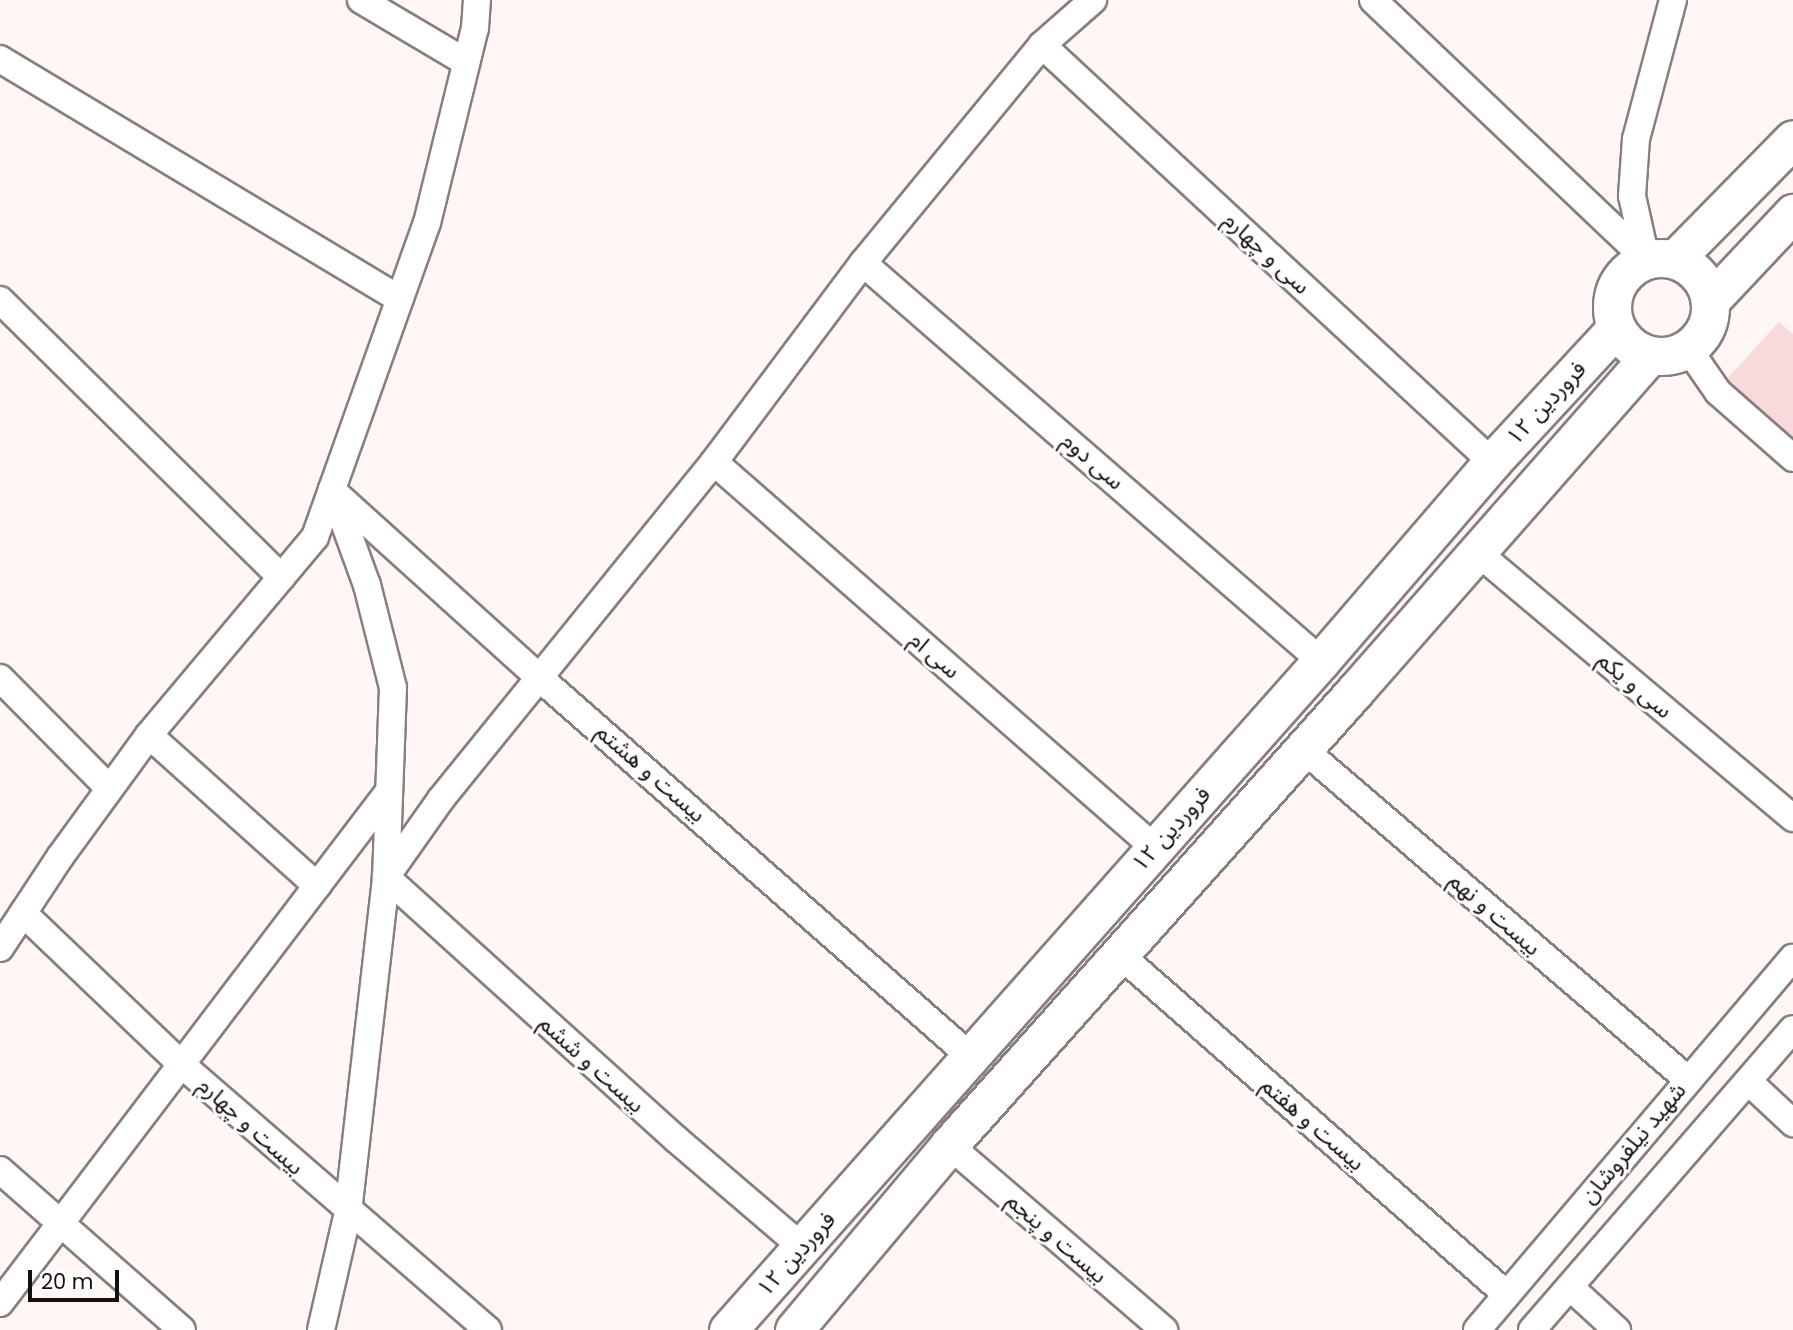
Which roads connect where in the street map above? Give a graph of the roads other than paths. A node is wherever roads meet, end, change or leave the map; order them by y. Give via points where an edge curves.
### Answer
1 (361, 0) edge
2 (477, 0) edge
3 (1093, 0) edge
4 (1373, 0) edge
5 (1673, 0) edge
6 (1042, 45) junction
7 (0, 59) edge
8 (466, 62) junction
9 (1793, 139) edge
10 (1793, 213) edge
11 (1661, 259) junction
12 (863, 263) junction
13 (400, 299) junction
14 (0, 300) edge
15 (1711, 300) junction
16 (1615, 329) junction
17 (1689, 350) junction
18 (1650, 355) junction
19 (1793, 458) edge
20 (715, 462) junction
21 (1492, 462) junction
22 (331, 489) junction
23 (1477, 552) junction
24 (281, 577) junction
25 (1321, 661) junction
26 (0, 678) edge
27 (541, 679) junction
28 (149, 736) junction
29 (1303, 749) junction
30 (109, 788) junction
31 (389, 791) junction
32 (1793, 818) edge
33 (1155, 848) junction
34 (386, 877) junction
35 (317, 886) junction
36 (23, 913) junction
37 (0, 948) edge
38 (1119, 954) junction
39 (1793, 958) edge
40 (1793, 1029) edge
41 (970, 1056) junction
42 (181, 1064) junction
43 (1687, 1079) junction
44 (1748, 1081) junction
45 (1793, 1123) edge
46 (949, 1145) junction
47 (0, 1170) edge
48 (348, 1212) junction
49 (60, 1225) junction
50 (802, 1247) junction
51 (1570, 1287) junction
52 (1506, 1294) junction
53 (0, 1303) edge
54 (182, 1330) edge
55 (321, 1330) edge
56 (488, 1330) edge
57 (728, 1330) edge
58 (794, 1330) edge
59 (1164, 1330) edge
60 (1477, 1330) edge
61 (1532, 1330) edge
62 (1617, 1330) edge

1 - 8 street
2 - 8 street
3 - 6 street
4 - 11 street
5 - 11 street via 1636,139 1632,196
6 - 12 street
6 - 21 street, سی و چهارم
7 - 13 street
8 - 13 street via 426,223
9 - 11 street
10 - 15 street
11 - 15 street via 1699,274
11 - 16 street via 1623,275 1611,300
12 - 20 street
12 - 25 street, سی دوم
13 - 22 street
14 - 24 street
15 - 17 street via 1707,328
16 - 18 street via 1634,350
16 - 21 street, ۱۲ فروردین
17 - 18 street via 1661,358
17 - 19 street via 1718,392
18 - 23 street, ۱۲ فروردین
20 - 27 street
20 - 33 street, سی ام
21 - 25 street, ۱۲ فروردین
22 - 24 street via 315,537
22 - 27 street, بیست و هشتم
22 - 31 street via 367,585 393,688
23 - 29 street, ۱۲ فروردین
23 - 32 street, سی و یکم
24 - 28 street
25 - 33 street, ۱۲ فروردین
26 - 30 street
27 - 34 street via 441,799
27 - 41 street, بیست و هشتم
28 - 30 street
28 - 35 street
29 - 38 street, ۱۲ فروردین
29 - 43 street, بیست و نهم
30 - 36 street
31 - 34 street
31 - 35 street
33 - 41 street, ۱۲ فروردین
34 - 48 street
34 - 50 street, بیست و ششم via 665,1130
35 - 42 street
36 - 37 street
36 - 42 street, بیست و چهارم
38 - 46 street, ۱۲ فروردین
38 - 52 street, بیست و هفتم
39 - 43 street, شهید نیلفروشان
40 - 44 street, شهید نیلفروشان
41 - 50 street, ۱۲ فروردین
42 - 48 street, بیست و چهارم
42 - 49 street
43 - 52 street, شهید نیلفروشان
44 - 45 street
44 - 51 street, شهید نیلفروشان
46 - 58 street, ۱۲ فروردین
46 - 59 street, بیست و پنجم
47 - 49 street
48 - 55 street
48 - 56 street, بیست و چهارم
49 - 53 street
49 - 54 street
50 - 57 street, ۱۲ فروردین
51 - 61 street, شهید نیلفروشان
51 - 62 street
52 - 60 street, شهید نیلفروشان

